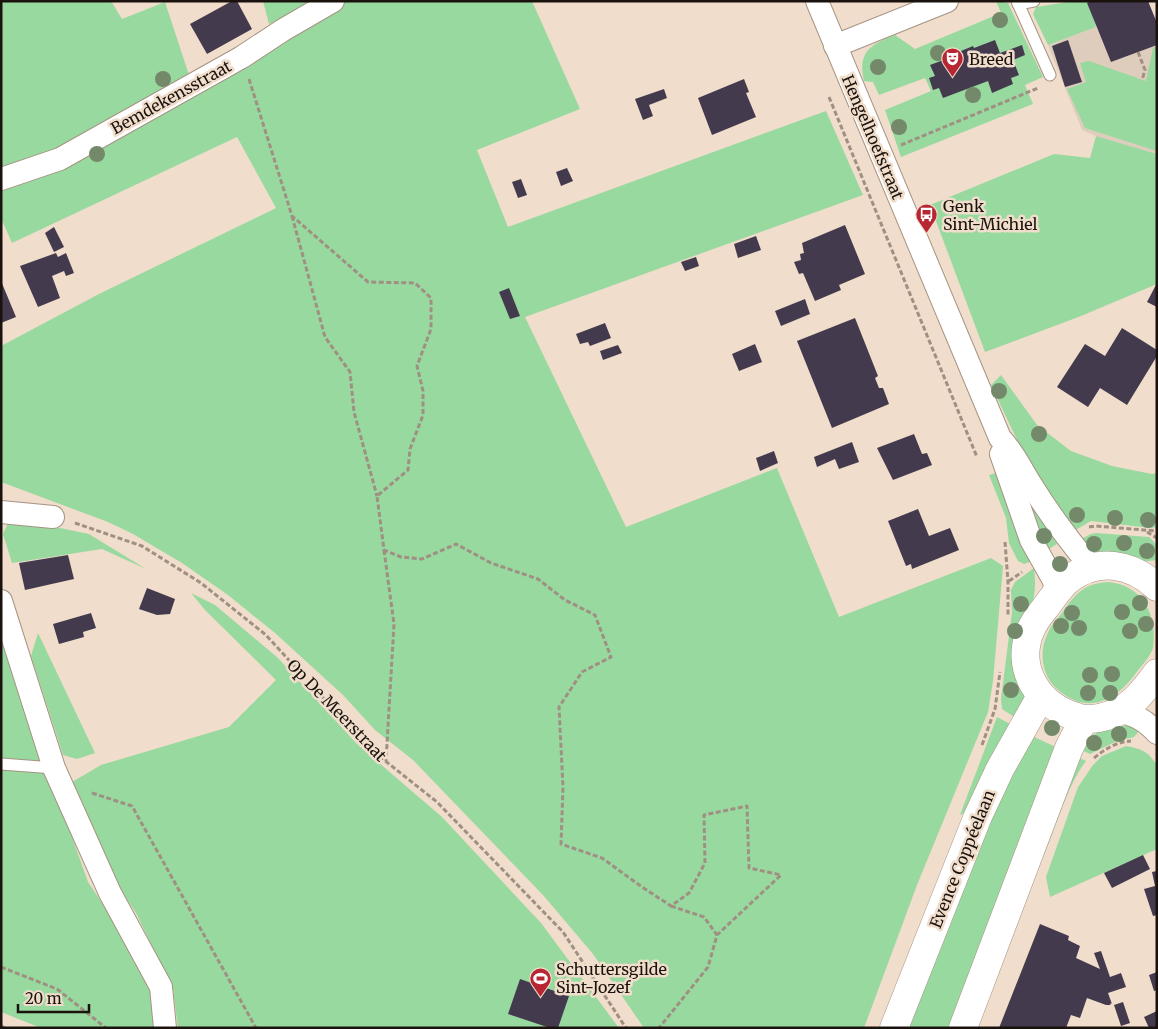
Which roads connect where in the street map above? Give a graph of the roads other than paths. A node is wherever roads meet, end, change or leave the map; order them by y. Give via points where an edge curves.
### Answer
1 (333, 1) edge
2 (817, 1) edge
3 (948, 1) edge
4 (1034, 1) edge
5 (1018, 2) edge
6 (835, 46) junction
7 (1050, 75) dead end
8 (1, 179) edge
9 (1000, 438) junction
10 (1, 512) edge
11 (53, 517) road end
12 (1092, 568) junction
13 (1154, 580) edge
14 (1057, 592) junction
15 (1, 601) edge
16 (1157, 673) edge
17 (1041, 696) junction
18 (1120, 712) junction
19 (1084, 719) junction
20 (1157, 733) edge
21 (1, 764) edge
22 (54, 768) junction
23 (165, 1028) edge
24 (894, 1028) edge
25 (962, 1028) edge

1 - 8 street, Bemdekensstraat via 242,57 60,159
2 - 6 street, Hengelhoefstraat
3 - 6 street
4 - 5 lane
5 - 7 lane
6 - 9 street, Hengelhoefstraat
9 - 12 street, Hengelhoefstraat via 1012,451 1055,521
9 - 14 street, Hengelhoefstraat via 999,451 1031,540
10 - 11 street
12 - 13 street via 1121,567
12 - 14 street via 1067,581
14 - 17 street via 1031,629 1027,642 1028,671
15 - 22 street
16 - 18 street via 1132,704
17 - 19 street via 1064,713
17 - 24 street, Evence Coppéelaan via 978,816
18 - 19 street
18 - 20 street via 1140,718
19 - 25 street via 1069,748
21 - 22 lane
22 - 23 street via 110,893 161,987

